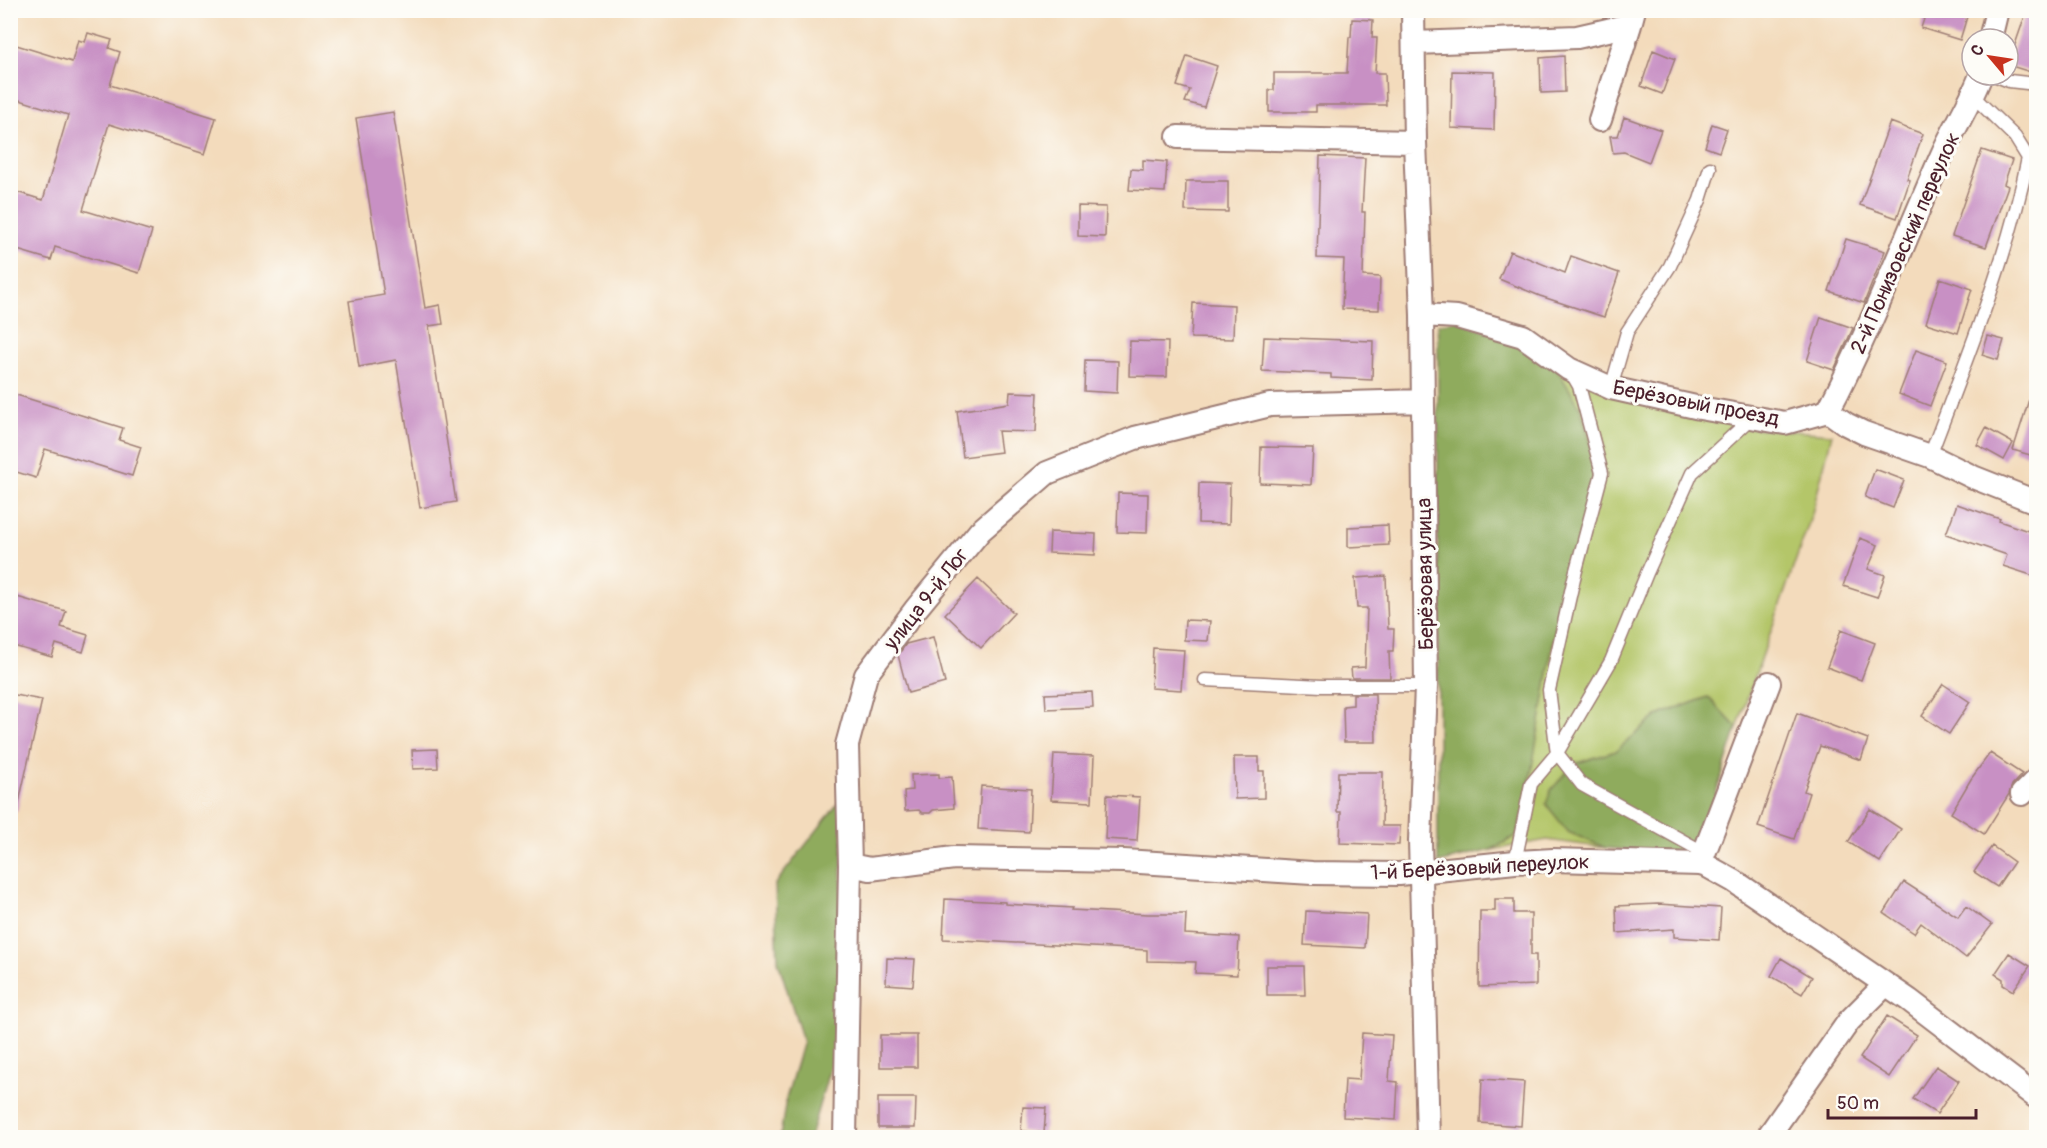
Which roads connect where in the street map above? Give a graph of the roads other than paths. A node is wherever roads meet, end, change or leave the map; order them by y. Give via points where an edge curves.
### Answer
1 (1413, 10) edge
2 (1997, 10) edge
3 (1632, 18) edge
4 (1993, 27) edge
5 (1414, 43) junction
6 (2020, 82) edge
7 (2037, 84) edge
8 (1976, 87) edge
9 (1978, 87) edge
10 (1600, 120) dead end
11 (1178, 137) dead end
12 (1415, 142) junction
13 (1710, 168) dead end
14 (1422, 315) junction
15 (1569, 369) junction
16 (1611, 388) junction
17 (1423, 401) junction
18 (1828, 411) junction
19 (1753, 417) junction
20 (1930, 456) junction
21 (2037, 502) edge
22 (1205, 680) dead end
23 (1769, 683) dead end
24 (1426, 686) junction
25 (1557, 753) junction
26 (1702, 858) junction
27 (1515, 862) junction
28 (850, 865) junction
29 (1421, 872) junction
30 (1885, 985) junction
31 (2037, 1097) edge
32 (845, 1137) edge
33 (1428, 1137) edge
34 (1767, 1137) edge

1 - 5 street, Берёзовая улица
2 - 4 street
3 - 5 street via 1577,37
3 - 10 street
5 - 12 street, Берёзовая улица
6 - 7 lane
8 - 18 street, 2-й Понизовский переулок via 1942,153 1849,371
9 - 20 lane via 2028,158 2019,204
11 - 12 street
12 - 14 street, Берёзовая улица
13 - 16 lane via 1670,266 1627,332
14 - 15 street, Берёзовый проезд via 1457,317 1523,336
14 - 17 street, Берёзовая улица
15 - 16 street, Берёзовый проезд
15 - 25 lane via 1579,386 1602,473 1550,690
16 - 19 street, Берёзовый проезд
17 - 24 street, Берёзовая улица
17 - 28 street, улица 9-й Лог via 1270,405 1135,438 1047,473 980,531 866,675 847,745
18 - 19 street, Берёзовый проезд via 1785,423
18 - 20 street via 1864,433
19 - 25 lane via 1692,473 1611,661
20 - 21 street
22 - 24 lane
23 - 26 street
24 - 29 street, Берёзовая улица
25 - 26 lane via 1582,785
25 - 27 lane via 1532,784
26 - 27 street, 1-й Берёзовый переулок
26 - 30 street, 1-й Берёзовый переулок
27 - 29 street, 1-й Берёзовый переулок
28 - 29 street, 1-й Берёзовый переулок via 870,869 954,858 1124,861 1311,873
28 - 32 street, улица 9-й Лог
29 - 33 street, Берёзовая улица
30 - 31 street, 1-й Берёзовый переулок
30 - 34 street via 1849,1021

